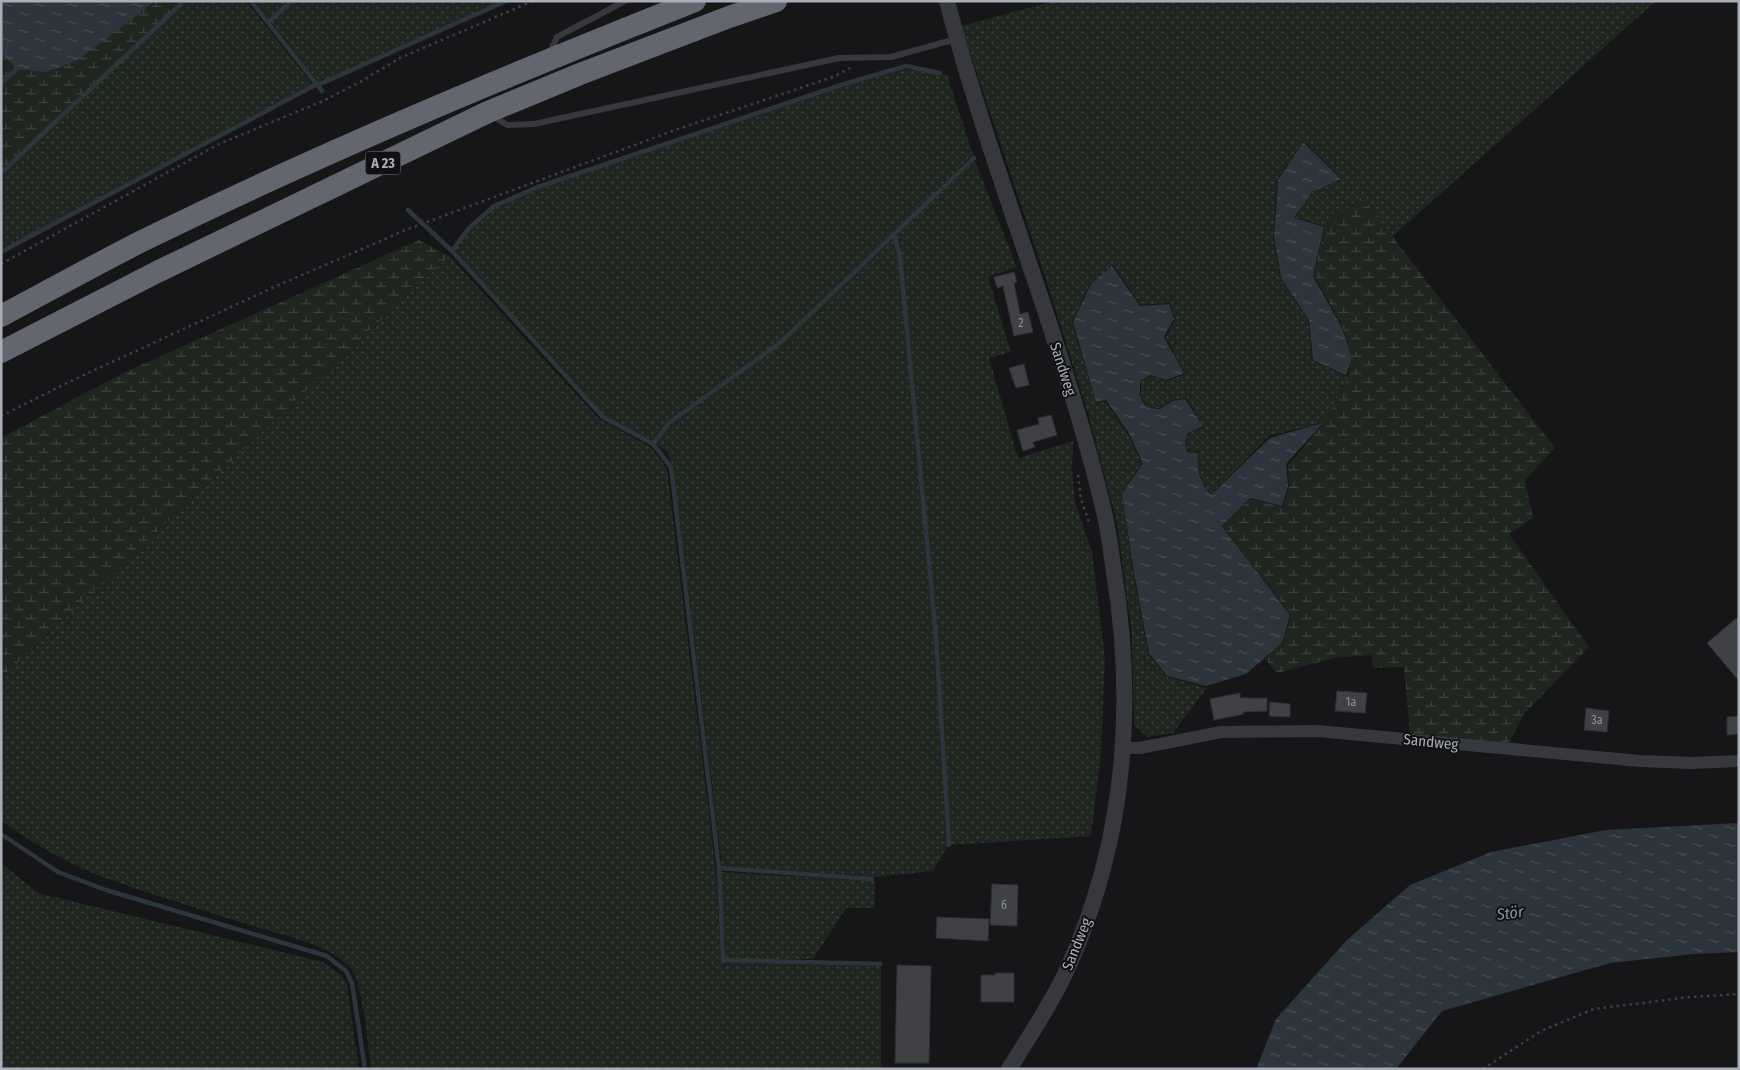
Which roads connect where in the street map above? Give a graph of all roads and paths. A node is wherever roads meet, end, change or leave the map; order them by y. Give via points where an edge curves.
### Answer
1 (533, 1) edge
2 (625, 1) edge
3 (695, 1) edge
4 (776, 1) edge
5 (947, 1) edge
6 (957, 39) junction
7 (870, 58) junction
8 (547, 60) junction
9 (488, 112) junction
10 (1, 264) edge
11 (1, 316) edge
12 (1, 352) edge
13 (1, 416) edge
14 (1078, 475) dead end
15 (1092, 530) dead end
16 (1124, 748) junction
17 (1739, 761) edge
18 (1739, 994) edge
19 (1009, 1069) edge
20 (1483, 1069) edge

1 - 10 path via 400,58 323,101 219,144
2 - 8 lane via 557,37
3 - 8 highway, A 23
4 - 9 highway, A 23
5 - 6 street, Sandweg
6 - 7 lane via 891,57
6 - 16 street, Sandweg via 1079,418 1106,518 1125,668
7 - 9 lane via 839,58 534,124 507,124
7 - 13 path via 834,77 675,130 408,229 202,320
8 - 11 highway, A 23 via 288,173 140,243
9 - 12 highway, A 23 via 157,272
14 - 15 path via 1081,499
16 - 17 street, Sandweg via 1140,748 1221,732 1318,731 1640,760
16 - 19 street, Sandweg via 1114,824 1090,913 1066,972 1042,1018
18 - 20 path via 1594,1009 1541,1032

